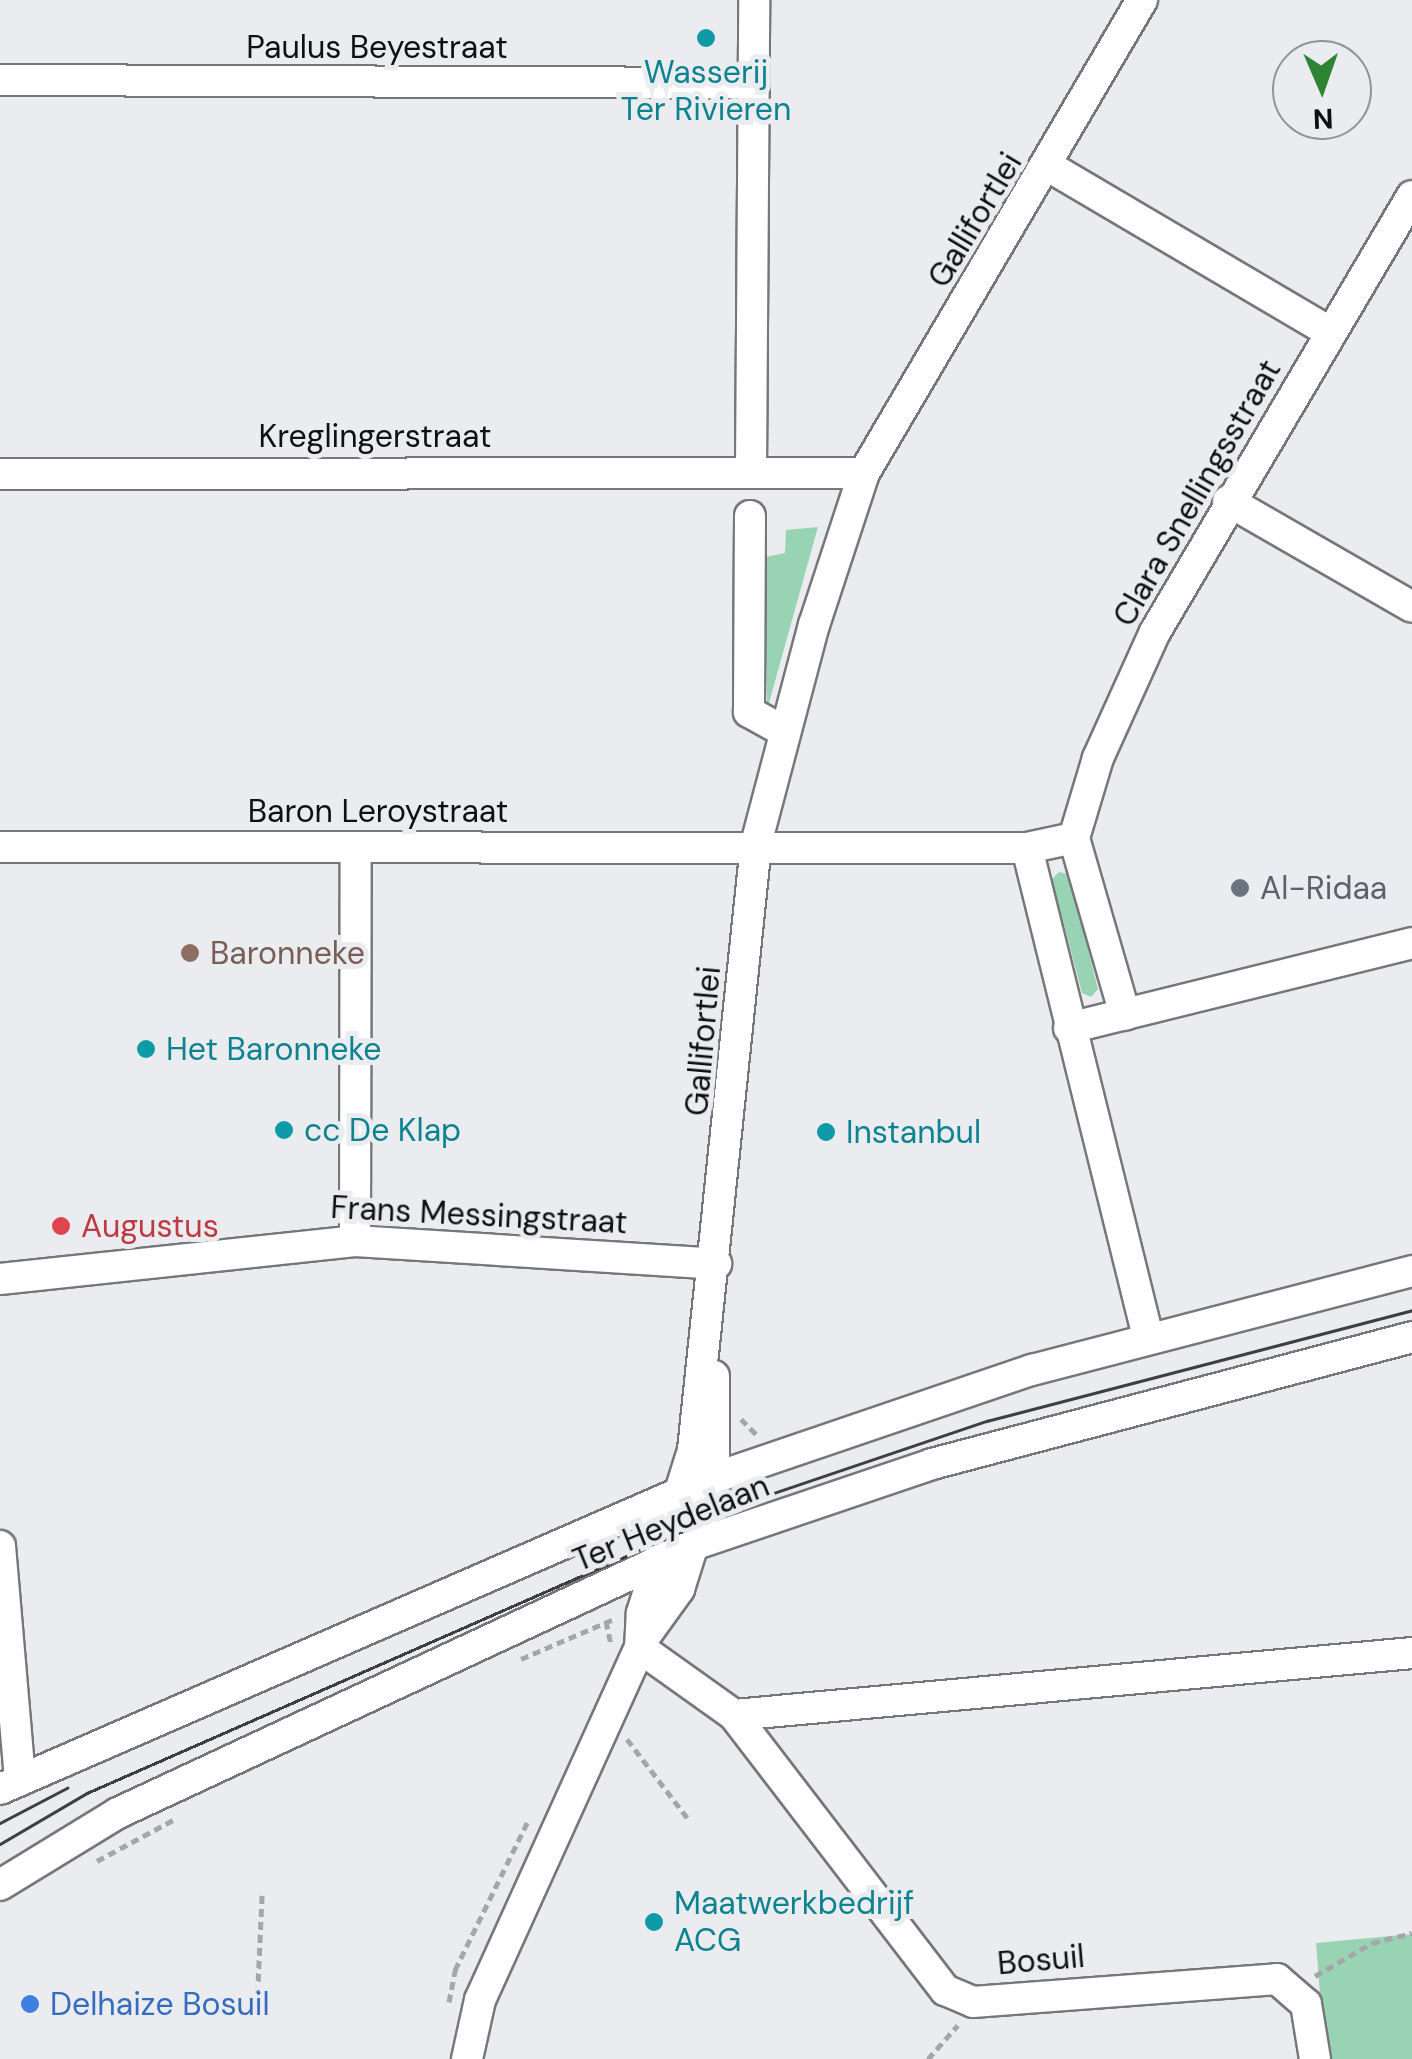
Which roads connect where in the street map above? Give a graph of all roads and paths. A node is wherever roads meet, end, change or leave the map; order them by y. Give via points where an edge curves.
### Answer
1 (754, 0) edge
2 (1142, 0) edge
3 (0, 80) edge
4 (753, 83) junction
5 (1048, 166) junction
6 (1412, 196) edge
7 (1330, 332) junction
8 (751, 469) junction
9 (864, 473) junction
10 (0, 474) edge
11 (1228, 502) junction
12 (750, 516) dead end
13 (1412, 606) edge
14 (782, 731) junction
15 (1074, 838) junction
16 (756, 844) junction
17 (0, 847) edge
18 (356, 847) junction
19 (1027, 848) junction
20 (1412, 943) edge
21 (1125, 1015) junction
22 (1069, 1028) junction
23 (355, 1240) junction
24 (716, 1264) junction
25 (1412, 1271) edge
26 (0, 1279) edge
27 (1148, 1337) junction
28 (1412, 1337) edge
29 (705, 1360) junction
30 (714, 1478) junction
31 (680, 1493) junction
32 (696, 1544) junction
33 (0, 1546) edge
34 (658, 1559) junction
35 (642, 1643) junction
36 (1412, 1653) edge
37 (734, 1715) junction
38 (625, 1737) dead end
39 (10, 1784) edge
40 (688, 1820) dead end
41 (0, 1885) edge
42 (262, 1894) dead end
43 (1412, 1933) edge
44 (1294, 1989) junction
45 (973, 2002) junction
46 (257, 2007) dead end
47 (467, 2059) edge
48 (928, 2059) edge
49 (1315, 2059) edge

1 - 4 street
2 - 5 street, Gallifortlei
3 - 4 street, Paulus Beyestraat
4 - 8 street
5 - 7 street
5 - 9 street, Gallifortlei
6 - 7 street, Clara Snellingsstraat
7 - 11 street, Clara Snellingsstraat
8 - 9 street
8 - 10 street, Kreglingerstraat
9 - 14 street, Gallifortlei
11 - 13 street
11 - 15 street, Clara Snellingsstraat via 1122,706
12 - 14 street via 749,712
14 - 16 street, Gallifortlei
15 - 19 street
15 - 21 street
16 - 18 street, Baron Leroystraat
16 - 19 street, Baron Leroystraat
16 - 24 street, Gallifortlei
17 - 18 street, Baron Leroystraat
18 - 23 street
19 - 22 street
20 - 21 street
21 - 22 street
22 - 27 street
23 - 24 street, Frans Messingstraat
23 - 26 street, Frans Messingstraat
24 - 29 street, Gallifortlei
25 - 27 street, Ter Heydelaan
27 - 30 street, Ter Heydelaan
28 - 32 street, Ter Heydelaan via 948,1460
29 - 30 street, Gallifortlei via 717,1380
29 - 31 street, Gallifortlei
30 - 31 street, Ter Heydelaan
30 - 32 street, Gallifortlei
31 - 34 street, Gallifortlei
31 - 39 street, Ter Heydelaan
32 - 34 street, Ter Heydelaan
32 - 35 street, Gallifortlei via 661,1624
33 - 39 street
34 - 35 street, Gallifortlei
34 - 41 street, Ter Heydelaan via 118,1813
35 - 37 street, Bosuil
35 - 47 street, Gallifortlei via 480,2000
36 - 37 street
37 - 45 street, Bosuil via 945,1990
38 - 40 path
42 - 46 path
43 - 44 path via 1372,1943
44 - 45 street, Bosuil via 1242,1978
44 - 49 street
45 - 48 path

